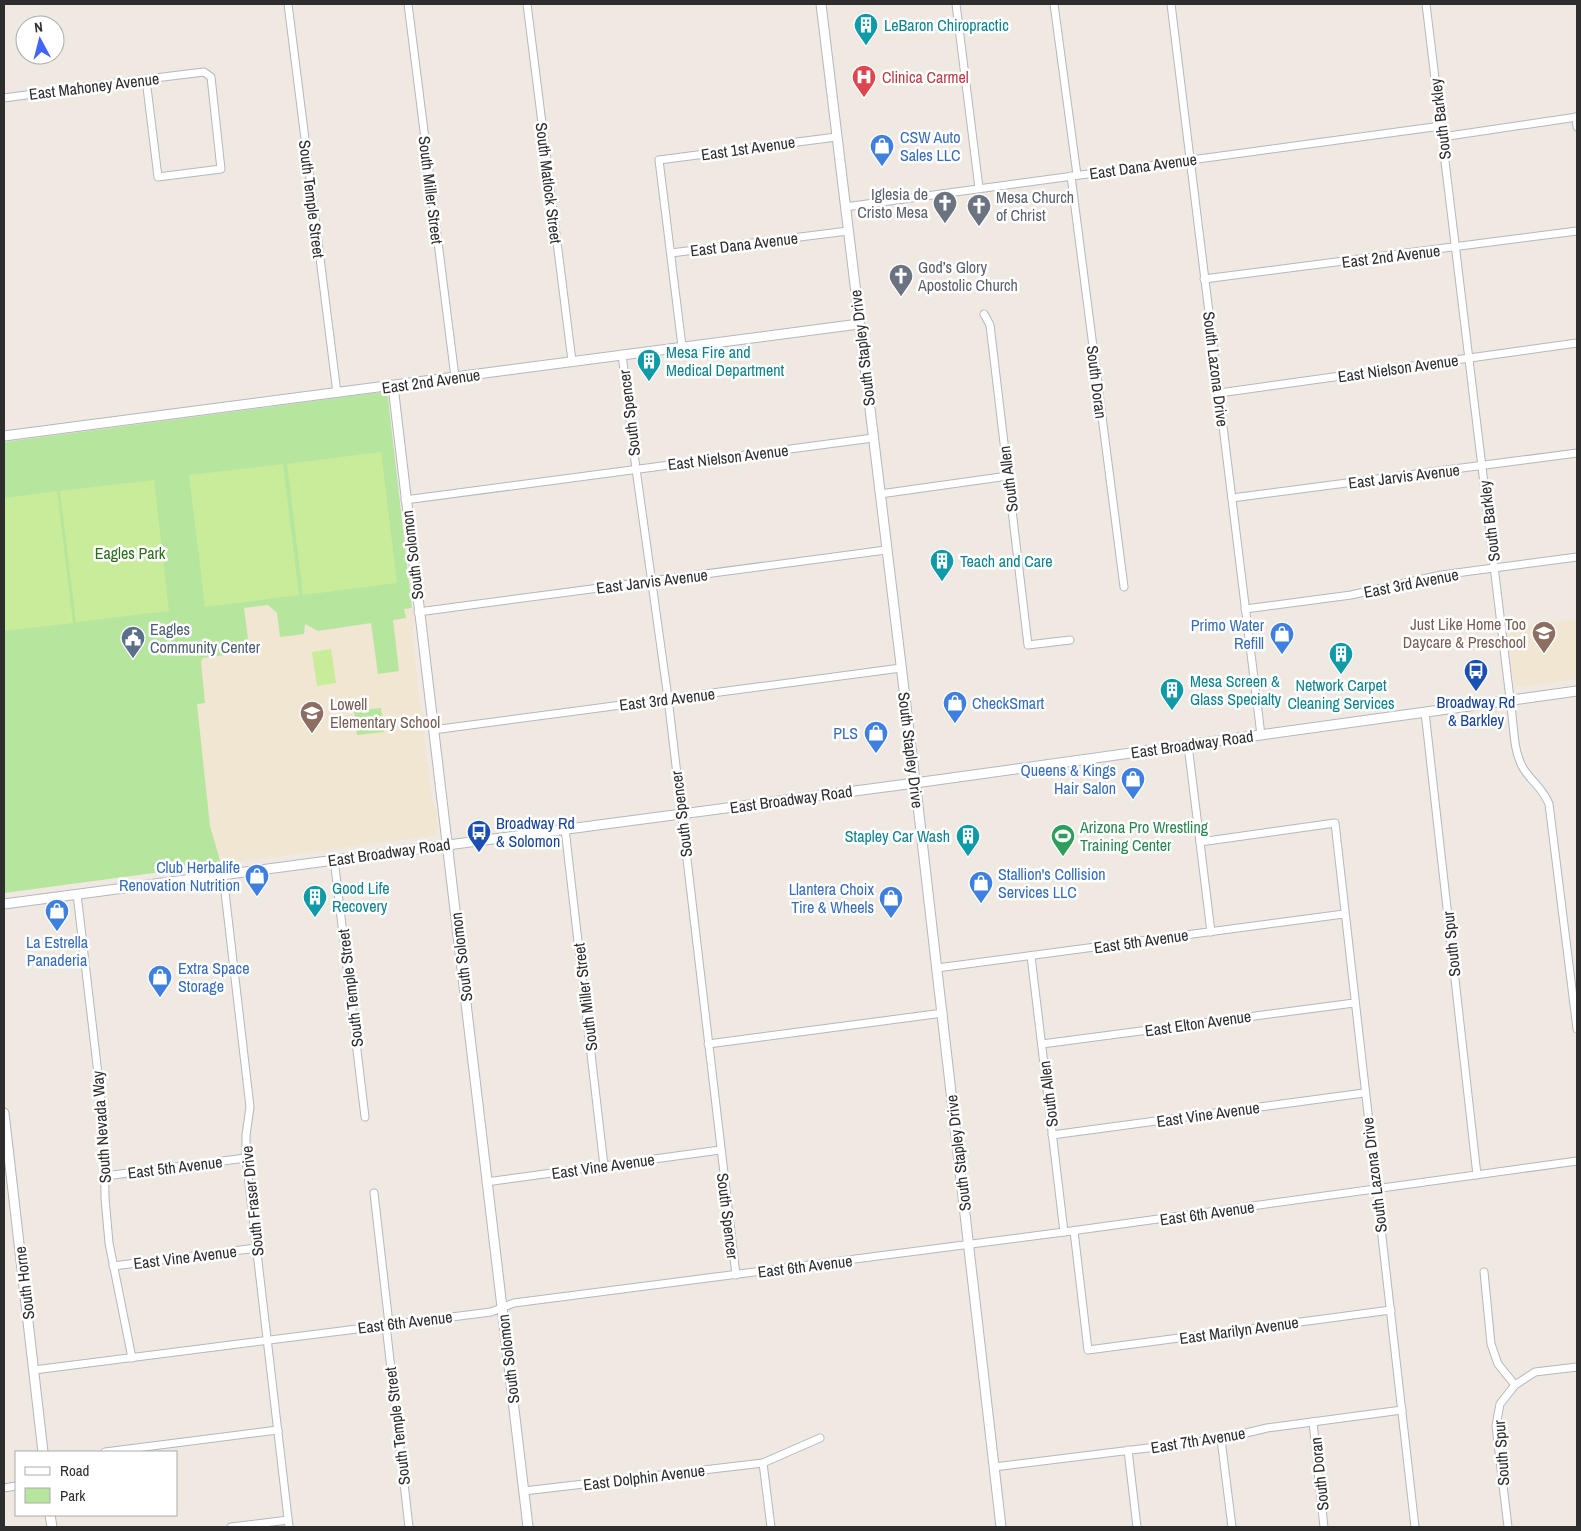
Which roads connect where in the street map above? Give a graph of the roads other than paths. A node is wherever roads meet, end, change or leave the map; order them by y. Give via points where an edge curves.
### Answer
1 (288, 4) edge
2 (408, 4) edge
3 (527, 4) edge
4 (821, 4) edge
5 (956, 4) edge
6 (1054, 4) edge
7 (1171, 4) edge
8 (1426, 4) edge
9 (146, 79) junction
10 (4, 98) edge
11 (1577, 117) edge
12 (1441, 126) junction
13 (1577, 127) edge
14 (836, 137) junction
15 (1442, 137) junction
16 (1190, 160) junction
17 (1074, 176) junction
18 (979, 188) junction
19 (845, 206) junction
20 (848, 230) junction
21 (1577, 231) edge
22 (1455, 247) junction
23 (671, 253) junction
24 (1204, 279) junction
25 (984, 314) dead end
26 (859, 324) junction
27 (1577, 344) edge
28 (682, 346) junction
29 (622, 354) junction
30 (1470, 358) junction
31 (572, 362) junction
32 (454, 377) junction
33 (393, 386) junction
34 (337, 393) junction
35 (1219, 393) junction
36 (4, 436) edge
37 (873, 438) junction
38 (1577, 452) edge
39 (1483, 465) junction
40 (636, 469) junction
41 (1008, 476) junction
42 (880, 494) junction
43 (1232, 498) junction
44 (405, 500) junction
45 (886, 550) junction
46 (1577, 557) edge
47 (1495, 568) junction
48 (653, 581) junction
49 (1124, 587) dead end
50 (1245, 609) junction
51 (418, 612) junction
52 (1070, 640) dead end
53 (901, 668) junction
54 (1577, 691) edge
55 (668, 698) junction
56 (1510, 700) junction
57 (1425, 712) junction
58 (433, 730) junction
59 (1260, 735) junction
60 (1188, 744) junction
61 (915, 783) junction
62 (681, 814) junction
63 (565, 829) junction
64 (1200, 842) junction
65 (447, 844) junction
66 (334, 859) junction
67 (223, 875) junction
68 (77, 894) junction
69 (4, 904) edge
70 (1344, 914) junction
71 (1211, 932) junction
72 (1031, 956) junction
73 (937, 968) junction
74 (1354, 1003) junction
75 (943, 1013) junction
76 (1577, 1029) edge
77 (708, 1044) junction
78 (1042, 1044) junction
79 (1364, 1093) junction
80 (4, 1113) edge
81 (365, 1117) dead end
82 (1052, 1135) junction
83 (720, 1150) junction
84 (246, 1158) junction
85 (1577, 1161) edge
86 (604, 1166) junction
87 (1477, 1175) junction
88 (105, 1176) junction
89 (486, 1182) junction
90 (1375, 1189) junction
91 (374, 1193) dead end
92 (1074, 1230) junction
93 (1064, 1232) junction
94 (969, 1244) junction
95 (257, 1248) junction
96 (113, 1266) junction
97 (1484, 1272) dead end
98 (736, 1275) junction
99 (502, 1308) junction
100 (1391, 1310) junction
101 (387, 1325) junction
102 (268, 1340) junction
103 (132, 1358) junction
104 (1577, 1367) edge
105 (34, 1370) junction
106 (1515, 1385) junction
107 (1402, 1410) junction
108 (1313, 1422) junction
109 (278, 1430) junction
110 (820, 1438) dead end
111 (1221, 1439) junction
112 (1128, 1450) junction
113 (43, 1451) edge
114 (113, 1451) edge
115 (763, 1463) junction
116 (994, 1467) junction
117 (524, 1492) junction
118 (288, 1524) edge
119 (231, 1527) edge
120 (409, 1527) edge
121 (528, 1527) edge
122 (771, 1527) edge
123 (1001, 1527) edge
124 (1137, 1527) edge
125 (1232, 1527) edge
126 (1324, 1527) edge
127 (1416, 1527) edge
128 (1508, 1527) edge

1 - 34 street, South Temple Street
2 - 32 street, South Miller Street
3 - 31 street, South Matlock Street
4 - 14 main road, South Stapley Drive
5 - 18 street
6 - 17 street, South Doran
7 - 16 street, South Lazona Drive
8 - 12 street, South Barkley
9 - 9 street, East Mahoney Avenue via 204,72 211,77 221,169 158,177
9 - 10 street, East Mahoney Avenue
11 - 13 street
11 - 15 street
12 - 15 street, South Barkley
12 - 16 street, East Dana Avenue
14 - 19 main road, South Stapley Drive
14 - 23 street, East 1st Avenue via 659,160
15 - 22 street, South Barkley
16 - 17 street, East Dana Avenue
16 - 24 street, South Lazona Drive
17 - 18 street, East Dana Avenue
17 - 49 street, South Doran
18 - 19 street, East Dana Avenue
19 - 20 main road, South Stapley Drive
20 - 23 street, East Dana Avenue
20 - 26 main road, South Stapley Drive
21 - 22 street, East 2nd Avenue
22 - 24 street, East 2nd Avenue
22 - 30 street, South Barkley
23 - 28 street
24 - 35 street, South Lazona Drive
25 - 41 street, South Allen via 990,325
26 - 28 main road, East 2nd Avenue
26 - 37 main road, South Stapley Drive
27 - 30 street, East Nielson Avenue
28 - 29 main road, East 2nd Avenue
29 - 31 main road, East 2nd Avenue
29 - 40 street, South Spencer
30 - 35 street, East Nielson Avenue
30 - 39 street, South Barkley
31 - 32 main road, East 2nd Avenue
32 - 33 main road, East 2nd Avenue
33 - 34 main road, East 2nd Avenue
33 - 44 main road, South Solomon
34 - 36 main road, East 2nd Avenue
35 - 43 street, South Lazona Drive
37 - 40 street, East Nielson Avenue
37 - 42 main road, South Stapley Drive
38 - 39 street, East Jarvis Avenue
39 - 43 street, East Jarvis Avenue
39 - 47 street, South Barkley
40 - 44 street, East Nielson Avenue
40 - 48 street, South Spencer
41 - 42 street
41 - 52 street, South Allen via 1028,645
42 - 45 main road, South Stapley Drive
43 - 50 street, South Lazona Drive
44 - 51 main road, South Solomon
45 - 48 street, East Jarvis Avenue
45 - 53 main road, South Stapley Drive
46 - 47 street, East 3rd Avenue
47 - 50 street, East 3rd Avenue via 1441,575 1351,595
47 - 56 street, South Barkley
48 - 51 street, East Jarvis Avenue
48 - 55 street, South Spencer
50 - 59 street, South Lazona Drive
51 - 58 main road, South Solomon
53 - 55 street, East 3rd Avenue
53 - 61 main road, South Stapley Drive
54 - 56 main road, East Broadway Road
55 - 58 street, East 3rd Avenue
55 - 62 street, South Spencer
56 - 57 main road, East Broadway Road
56 - 76 street, South Barkley via 1522,766 1544,790 1549,804
57 - 59 main road, East Broadway Road
57 - 87 street, South Spur
58 - 65 main road, South Solomon
59 - 60 main road, East Broadway Road
60 - 61 main road, East Broadway Road
60 - 64 street
61 - 62 main road, East Broadway Road
61 - 73 main road, South Stapley Drive
62 - 63 main road, East Broadway Road
62 - 77 street, South Spencer
63 - 65 main road, East Broadway Road
63 - 86 street, South Miller Street
64 - 70 street, South Lazona Drive via 1335,823
64 - 71 street
65 - 66 main road, East Broadway Road
65 - 89 main road, South Solomon
66 - 67 main road, East Broadway Road
66 - 81 street, South Temple Street
67 - 68 main road, East Broadway Road
67 - 84 street, South Fraser Drive via 250,1107
68 - 69 main road, East Broadway Road
68 - 88 street, South Nevada Way via 104,1125
70 - 71 street, East 5th Avenue
70 - 74 street, South Lazona Drive
71 - 72 street, East 5th Avenue
72 - 73 street, East 5th Avenue
72 - 78 street, South Allen
73 - 75 main road, South Stapley Drive
74 - 78 street, East Elton Avenue
74 - 79 street, South Lazona Drive
75 - 77 street
75 - 94 main road, South Stapley Drive
77 - 83 street, South Spencer
78 - 82 street, South Allen
79 - 82 street, East Vine Avenue
79 - 90 street, South Lazona Drive
80 - 105 main road, South Horne
82 - 93 street, South Allen
83 - 86 street, East Vine Avenue
83 - 98 street, South Spencer
84 - 88 street, East 5th Avenue
84 - 95 street, South Fraser Drive
85 - 87 street, East 6th Avenue
86 - 89 street, East Vine Avenue
87 - 90 street, East 6th Avenue
88 - 96 street, South Nevada Way
89 - 99 main road, South Solomon
90 - 92 street, East 6th Avenue
90 - 100 street, South Lazona Drive
91 - 101 street, South Temple Street
92 - 93 street, East 6th Avenue
92 - 100 street, East Marilyn Avenue via 1088,1350
93 - 94 street, East 6th Avenue
94 - 98 street, East 6th Avenue
94 - 116 main road, South Stapley Drive
95 - 96 street, East Vine Avenue
95 - 102 street, South Fraser Drive
96 - 103 street, South Nevada Way
97 - 106 street via 1491,1344 1498,1364
98 - 99 street, East 6th Avenue via 514,1303
99 - 101 street, East 6th Avenue
99 - 117 main road, South Solomon
100 - 107 street, South Lazona Drive
101 - 102 street, East 6th Avenue
101 - 120 street, South Temple Street
102 - 103 street, East 6th Avenue
102 - 109 street, South Fraser Drive
103 - 105 street, East 6th Avenue
104 - 106 street via 1535,1372
105 - 113 main road, South Horne
106 - 128 street, South Spur via 1500,1404 1496,1426
107 - 108 street, East 7th Avenue
107 - 127 street, South Lazona Drive
108 - 111 street, East 7th Avenue
108 - 126 street, South Doran
109 - 114 street
109 - 118 street, South Fraser Drive
110 - 115 street, East Dolphin Avenue
111 - 112 street, East 7th Avenue
111 - 125 street
112 - 116 street, East 7th Avenue
112 - 124 street
115 - 117 street, East Dolphin Avenue
115 - 122 street
116 - 123 main road, South Stapley Drive
117 - 121 main road, South Solomon
118 - 119 street

